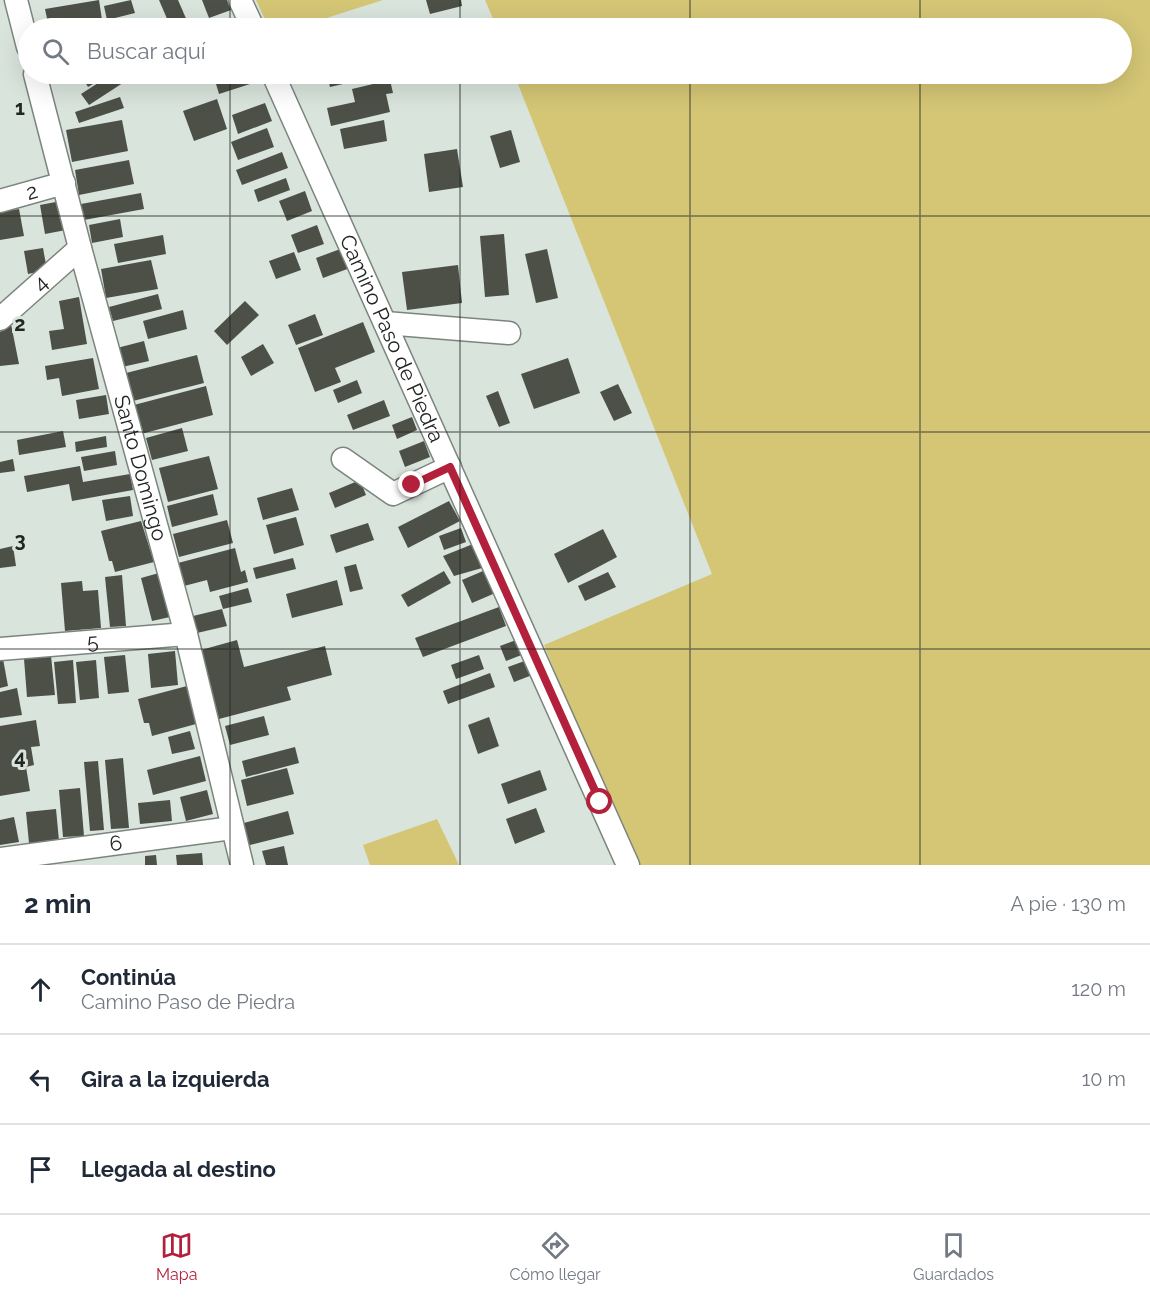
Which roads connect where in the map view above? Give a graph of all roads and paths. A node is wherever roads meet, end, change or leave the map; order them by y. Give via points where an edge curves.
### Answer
1 (16, 0) edge
2 (240, 0) edge
3 (21, 18) edge
4 (248, 18) edge
5 (39, 84) edge
6 (278, 84) edge
7 (64, 183) junction
8 (0, 201) edge
9 (80, 248) junction
10 (0, 318) edge
11 (385, 322) junction
12 (508, 333) dead end
13 (343, 459) dead end
14 (450, 467) junction
15 (186, 634) junction
16 (0, 649) edge
17 (232, 828) junction
18 (0, 860) edge
19 (242, 865) edge
20 (628, 865) edge

1 - 3 street
2 - 4 street
5 - 7 street, Santo Domingo
6 - 11 street, Camino Paso de Piedra
7 - 8 street, 2
7 - 9 street, Santo Domingo
9 - 10 street, 4
9 - 15 street, Santo Domingo
11 - 12 street
11 - 14 street, Camino Paso de Piedra
13 - 14 street via 393,494
14 - 20 street, Camino Paso de Piedra
15 - 16 street, 5
15 - 17 street, Santo Domingo
17 - 18 street, 6
17 - 19 street, Santo Domingo

